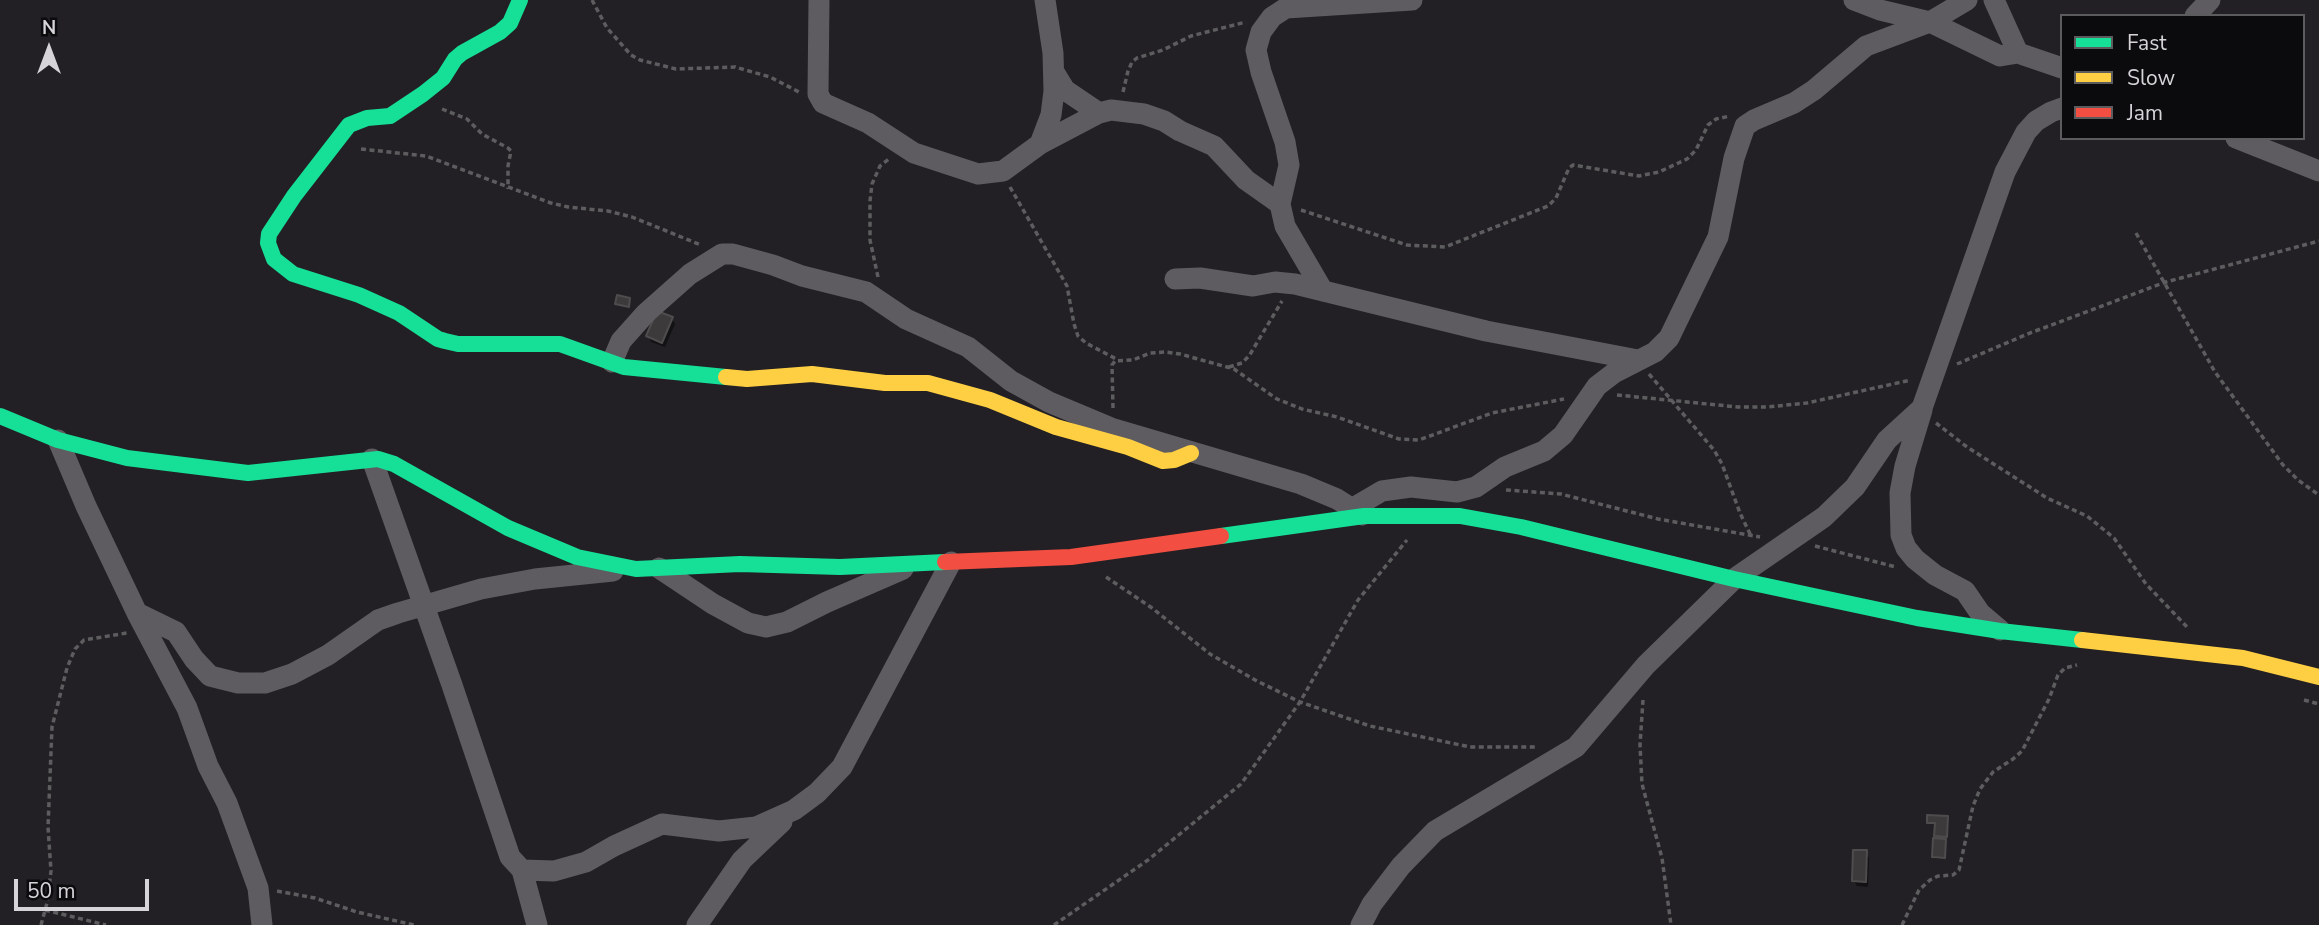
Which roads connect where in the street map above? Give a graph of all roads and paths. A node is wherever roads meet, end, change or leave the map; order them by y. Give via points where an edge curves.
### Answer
1 (520, 0) edge
2 (592, 0) edge
3 (819, 0) edge
4 (1045, 0) edge
5 (1412, 0) edge
6 (1854, 0) edge
7 (1967, 0) edge
8 (1994, 0) edge
9 (2210, 0) edge
10 (2197, 14) edge
11 (1272, 16) junction
12 (1930, 22) junction
13 (2018, 53) junction
14 (2060, 67) edge
15 (1054, 72) junction
16 (425, 91) junction
17 (822, 103) junction
18 (2060, 108) edge
19 (1105, 112) junction
20 (1767, 113) junction
21 (2241, 140) edge
22 (335, 142) junction
23 (1040, 144) junction
24 (906, 149) junction
25 (2319, 172) edge
26 (997, 173) junction
27 (508, 189) junction
28 (1280, 204) junction
29 (2136, 233) dead end
30 (2319, 242) edge
31 (722, 254) junction
32 (879, 279) dead end
33 (1175, 279) dead end
34 (2166, 282) junction
35 (1295, 284) junction
36 (1323, 291) junction
37 (1118, 360) junction
38 (1638, 360) junction
39 (612, 362) junction
40 (1227, 368) junction
41 (1933, 375) junction
42 (1592, 394) junction
43 (1670, 400) junction
44 (1922, 408) junction
45 (0, 416) edge
46 (1111, 428) junction
47 (58, 440) junction
48 (1191, 453) junction
49 (372, 459) junction
50 (1476, 487) junction
51 (2318, 495) edge
52 (1359, 512) junction
53 (1427, 516) junction
54 (1751, 536) junction
55 (1792, 540) junction
56 (951, 562) junction
57 (918, 563) junction
58 (659, 568) junction
59 (636, 569) junction
60 (1100, 573) dead end
61 (1935, 575) junction
62 (1734, 579) junction
63 (424, 606) junction
64 (141, 622) junction
65 (2000, 631) junction
66 (2201, 654) junction
67 (1646, 665) junction
68 (2079, 665) dead end
69 (2319, 677) edge
70 (1300, 702) junction
71 (1541, 747) dead end
72 (794, 810) junction
73 (522, 870) junction
74 (257, 888) junction
75 (45, 910) junction
76 (41, 925) edge
77 (106, 925) edge
78 (262, 925) edge
79 (414, 925) edge
80 (537, 925) edge
81 (697, 925) edge
82 (1054, 925) edge
83 (1360, 925) edge
84 (1671, 925) edge
85 (1902, 925) edge

1 - 16 street via 510,23 455,59 443,78
2 - 17 path via 607,28 640,60 676,69 735,67 770,77
3 - 17 street via 818,94
4 - 15 street
5 - 11 street via 1286,8
6 - 12 street
7 - 12 street
8 - 13 street
9 - 10 street
11 - 19 path via 1218,27 1138,58 1132,62 1123,93
11 - 28 street via 1256,50 1289,164
12 - 13 street via 2000,55
12 - 20 street via 1866,46 1815,90
13 - 14 street
15 - 19 street via 1065,90
15 - 23 street via 1051,114
16 - 22 street via 390,116 355,121
16 - 27 path via 425,98 436,106 467,119 482,134 509,148
17 - 24 street via 868,123
18 - 41 street via 2050,111 2026,132 2005,172
19 - 23 street
19 - 28 street via 1144,114 1203,140
20 - 28 path via 1716,119 1707,125 1687,159 1659,172 1639,176 1573,165 1548,206 1445,247 1407,245
20 - 38 street via 1745,126 1718,237 1687,305 1669,338
21 - 25 street
22 - 27 path via 355,149 426,156
22 - 39 street via 270,234 274,259 286,269 399,313 445,341 560,344
23 - 26 street
24 - 26 street via 978,174
24 - 32 path via 884,161 872,184 870,240
26 - 37 path via 1024,208 1067,286 1078,336
27 - 31 path via 568,207 632,217
28 - 36 street via 1285,226
29 - 34 path
30 - 34 path
31 - 39 street via 690,274 646,313 621,341
31 - 46 street via 866,292 906,319 968,347 1011,381
33 - 35 street via 1253,286
34 - 41 path via 2030,332
34 - 51 path via 2216,372 2283,465
35 - 36 street
35 - 40 path via 1249,356
36 - 38 street via 1486,331
37 - 40 path via 1165,352
37 - 46 path via 1112,365
38 - 42 street via 1614,373
38 - 43 path
39 - 48 street via 669,373 747,379 812,374 844,380 928,383 1163,461
40 - 42 path via 1277,399 1399,439 1419,440 1492,413
41 - 43 path via 1794,405 1738,407
41 - 44 street
42 - 43 path
42 - 50 street via 1563,435 1544,451 1505,467
43 - 54 path via 1722,464
44 - 55 street via 1886,440 1843,499
44 - 61 street via 1900,493 1900,535 1911,554
44 - 66 path via 1968,447 2047,498 2087,516 2114,538 2146,584 2192,633
45 - 47 street
46 - 48 street
47 - 49 street via 127,458 248,473
47 - 64 street
48 - 52 street via 1301,484
49 - 59 street via 394,464 508,528 577,557
49 - 63 street
50 - 52 street via 1457,492 1410,487 1382,491
50 - 54 path via 1560,494
52 - 53 street
52 - 56 street via 1071,557
53 - 62 street via 1460,516 1521,527
53 - 70 path via 1358,600
54 - 55 path
55 - 61 path
55 - 62 street
56 - 57 street
56 - 72 street via 842,767
57 - 58 street
57 - 58 street via 787,622 766,627 725,611
58 - 59 street
59 - 63 street via 535,579
60 - 70 path via 1210,654
61 - 65 street via 1965,591
62 - 65 street
62 - 67 street
63 - 64 street via 378,620 328,655 265,683 210,676 176,632
63 - 73 street via 510,857
64 - 74 street via 187,708
64 - 75 path via 84,640 66,668 52,727 51,871
65 - 66 street
66 - 69 street via 2243,658
67 - 83 street via 1576,747 1435,831 1401,866
67 - 84 path via 1642,784 1662,858
68 - 85 path via 2058,675 2027,744 1980,789 1959,870 1938,876 1919,890
70 - 71 path via 1370,726 1470,747
70 - 82 path via 1241,784 1149,860
72 - 73 street via 756,827 719,831 662,824 586,862 554,871
72 - 81 street via 742,860
73 - 80 street
74 - 78 street
74 - 79 path via 315,898
75 - 76 path
75 - 77 path

